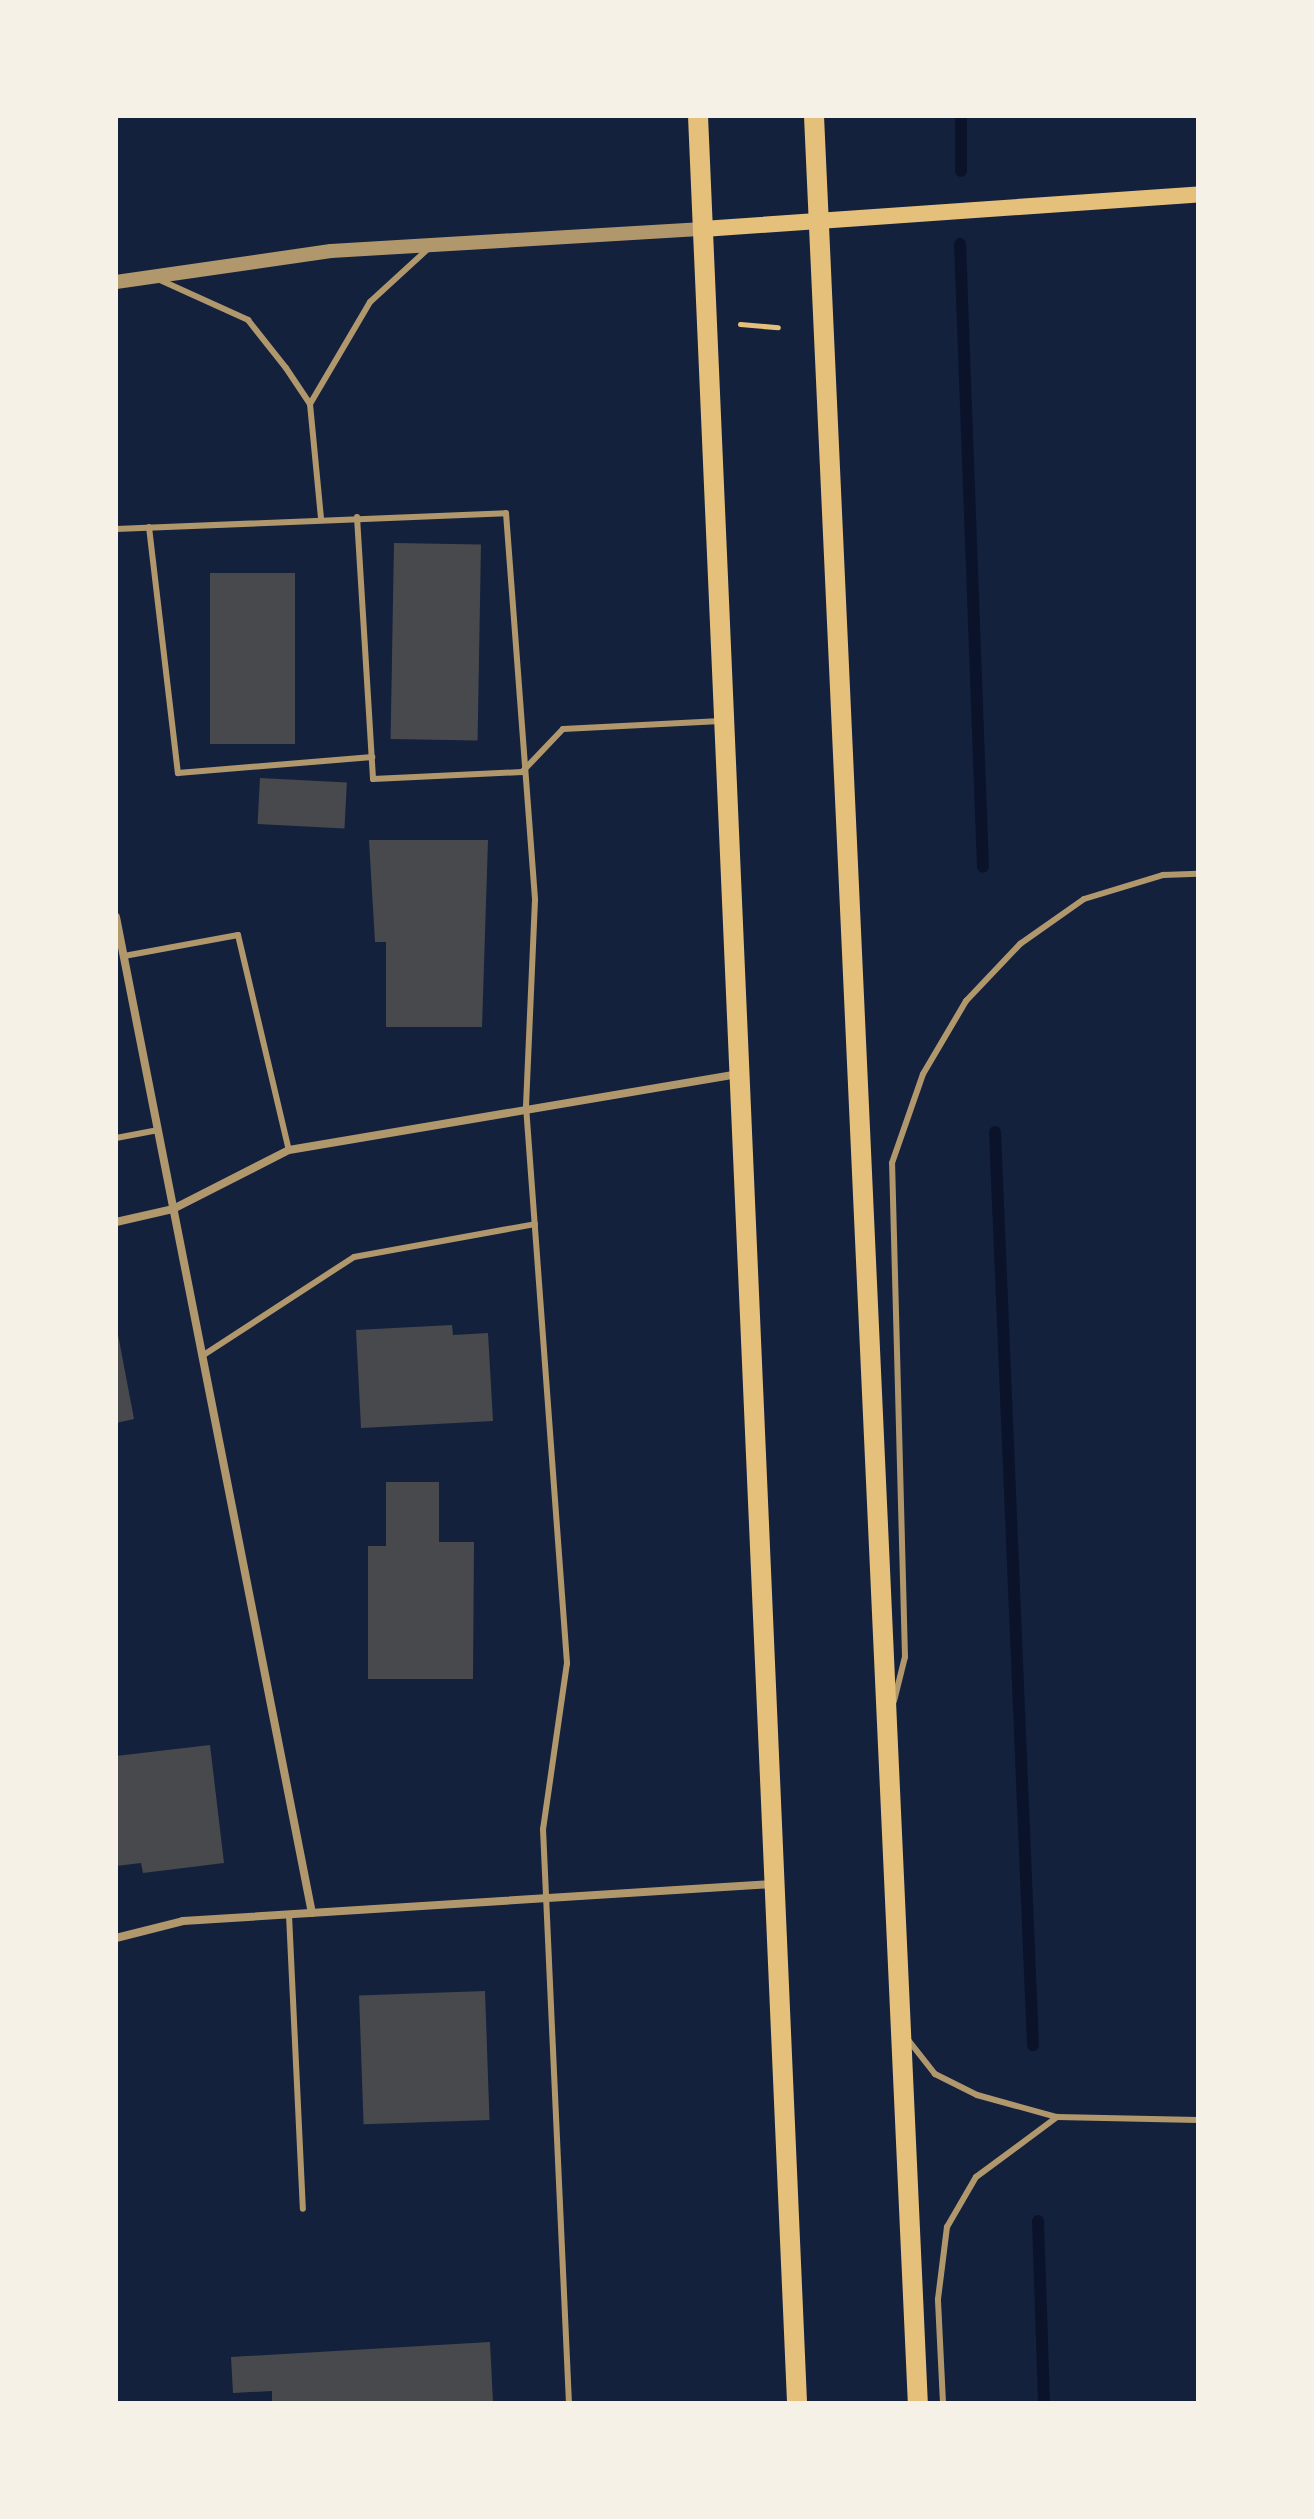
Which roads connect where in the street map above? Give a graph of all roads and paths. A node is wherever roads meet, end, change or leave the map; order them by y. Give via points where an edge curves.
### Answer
1 (698, 116) edge
2 (814, 116) edge
3 (1198, 194) edge
4 (819, 216) junction
5 (703, 229) junction
6 (431, 246) junction
7 (152, 277) junction
8 (116, 282) edge
9 (740, 324) dead end
10 (778, 327) dead end
11 (310, 404) junction
12 (357, 517) junction
13 (321, 519) junction
14 (149, 527) junction
15 (116, 529) edge
16 (724, 721) junction
17 (372, 757) junction
18 (522, 772) junction
19 (1198, 874) edge
20 (116, 917) edge
21 (124, 956) junction
22 (739, 1074) junction
23 (526, 1106) junction
24 (158, 1130) junction
25 (116, 1138) edge
26 (289, 1150) junction
27 (173, 1209) junction
28 (116, 1222) edge
29 (535, 1224) junction
30 (202, 1356) junction
31 (888, 1724) junction
32 (776, 1884) junction
33 (545, 1898) junction
34 (312, 1913) junction
35 (289, 1915) junction
36 (116, 1938) edge
37 (901, 2027) junction
38 (1057, 2117) junction
39 (1198, 2120) edge
40 (303, 2209) dead end
41 (569, 2403) edge
42 (797, 2403) edge
43 (918, 2403) edge
44 (943, 2403) edge

1 - 5 main road
2 - 4 main road
3 - 4 main road
4 - 5 main road
4 - 31 main road
5 - 6 street
5 - 16 main road
6 - 7 street via 331,251
6 - 11 lane via 370,302 334,351
7 - 8 street
7 - 11 lane via 248,320
9 - 10 path
11 - 13 lane
12 - 13 lane
12 - 17 lane
12 - 18 lane via 506,513
13 - 14 lane
14 - 15 lane
14 - 17 lane via 178,773
16 - 18 lane via 563,729
16 - 22 main road
17 - 18 lane via 373,779
18 - 23 lane via 535,900
19 - 31 lane via 1163,875 1084,899 1020,944 966,1001 923,1074 892,1163 905,1657
20 - 21 street
21 - 24 street
21 - 26 lane via 238,935
22 - 23 street
22 - 32 main road
23 - 26 street
23 - 29 lane
24 - 25 lane
24 - 27 street
26 - 27 street
27 - 28 street
27 - 30 street
29 - 30 lane via 354,1257
29 - 33 lane via 567,1663 544,1805
30 - 34 street
31 - 37 main road
32 - 33 street
32 - 42 main road
33 - 34 street
33 - 41 lane
34 - 35 street
35 - 36 street via 183,1921
35 - 40 lane
37 - 38 lane via 918,2058 956,2087
37 - 43 main road
38 - 39 lane
38 - 44 lane via 976,2177 947,2227 938,2299

